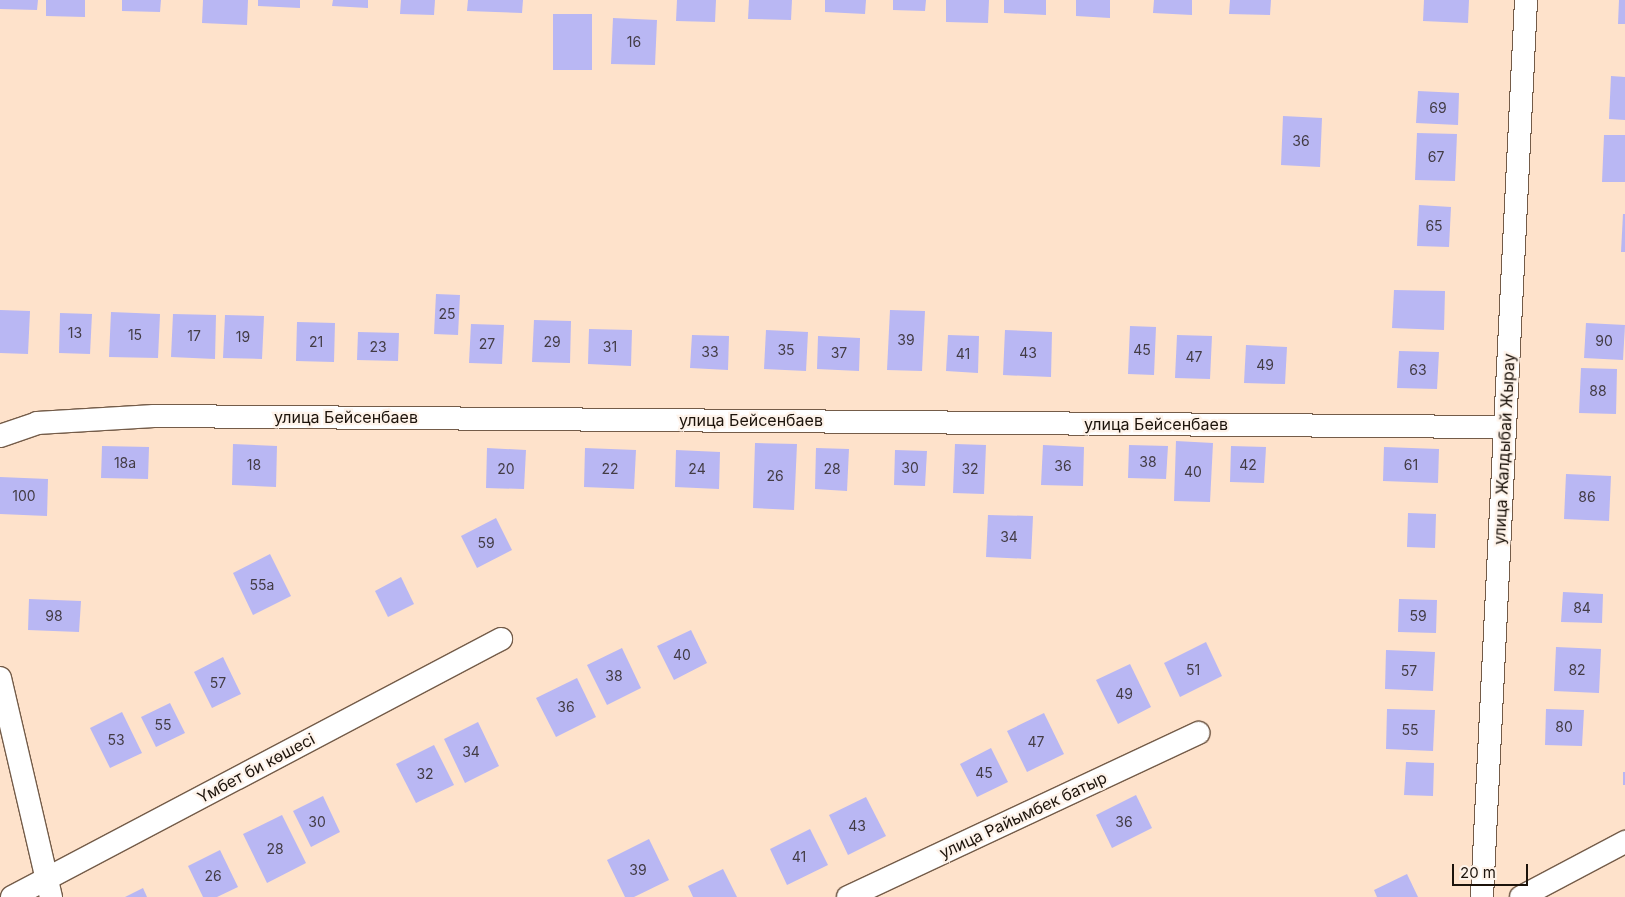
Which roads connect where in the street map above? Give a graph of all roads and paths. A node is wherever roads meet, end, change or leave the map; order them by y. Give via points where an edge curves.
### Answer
1 (1526, 0) edge
2 (1505, 427) junction
3 (0, 436) edge
4 (501, 639) dead end
5 (0, 678) edge
6 (1198, 733) dead end
7 (1625, 842) edge
8 (49, 888) edge
9 (12, 897) edge
10 (848, 897) edge
11 (1482, 897) edge
12 (1521, 897) edge

1 - 2 street, улица Жалдыбай Жырау
2 - 3 street, улица Бейсенбаев via 154,416 37,423
2 - 11 street, улица Жалдыбай Жырау
4 - 8 street, Үмбет би көшесі
5 - 8 street
6 - 10 street, улица Райымбек батыр
7 - 12 street
8 - 9 street, Үмбет би көшесі

